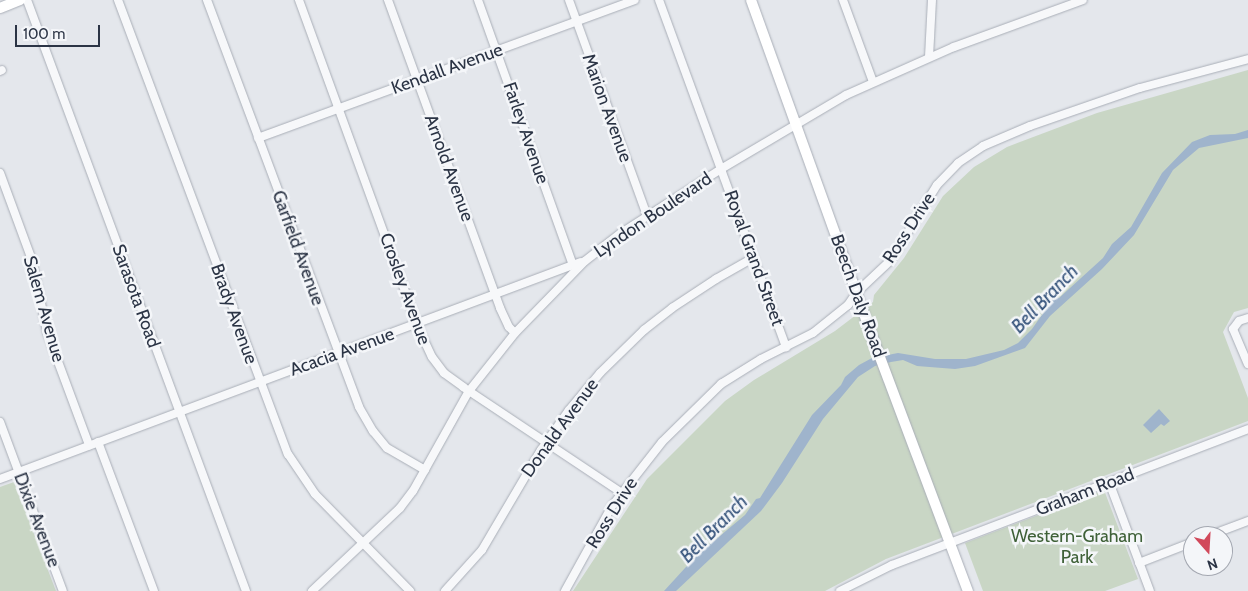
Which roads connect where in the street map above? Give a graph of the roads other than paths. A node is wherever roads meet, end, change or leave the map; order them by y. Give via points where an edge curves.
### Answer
1 (20, 0) edge
2 (27, 0) edge
3 (118, 0) edge
4 (207, 0) edge
5 (298, 0) edge
6 (388, 0) edge
7 (478, 0) edge
8 (569, 0) edge
9 (636, 0) edge
10 (659, 0) edge
11 (751, 0) edge
12 (843, 0) edge
13 (932, 0) edge
14 (1083, 0) edge
15 (1061, 3) edge
16 (0, 8) edge
17 (576, 22) junction
18 (497, 51) junction
19 (930, 57) junction
20 (1248, 59) edge
21 (418, 80) junction
22 (873, 82) junction
23 (338, 109) junction
24 (796, 124) junction
25 (258, 138) junction
26 (721, 169) junction
27 (1, 177) edge
28 (648, 214) junction
29 (753, 258) junction
30 (585, 261) junction
31 (573, 266) junction
32 (856, 293) junction
33 (495, 294) junction
34 (1248, 318) edge
35 (417, 325) junction
36 (515, 333) junction
37 (786, 347) junction
38 (338, 353) junction
39 (1248, 364) edge
40 (259, 382) junction
41 (470, 391) junction
42 (180, 411) junction
43 (0, 422) edge
44 (1248, 429) edge
45 (98, 442) junction
46 (546, 442) junction
47 (89, 445) junction
48 (425, 470) junction
49 (18, 472) junction
50 (0, 479) edge
51 (1109, 482) junction
52 (622, 493) junction
53 (1248, 521) edge
54 (1233, 527) edge
55 (950, 543) junction
56 (363, 544) junction
57 (1183, 546) edge
58 (1139, 563) junction
59 (63, 591) edge
60 (154, 591) edge
61 (246, 591) edge
62 (312, 591) edge
63 (410, 591) edge
64 (445, 591) edge
65 (565, 591) edge
66 (840, 591) edge
67 (968, 591) edge
68 (1150, 591) edge

1 - 16 main road
2 - 42 street, Sarasota Road
3 - 40 street, Brady Avenue
4 - 25 street, Garfield Avenue
5 - 23 street, Crosley Avenue
6 - 21 street, Arnold Avenue
7 - 18 street, Farley Avenue
8 - 17 street, Marion Avenue
9 - 17 street, Kendall Avenue
10 - 26 street, Royal Grand Street
11 - 24 main road, Beech Daly Road
12 - 22 street
13 - 19 street
14 - 15 street, Lyndon Boulevard
15 - 19 street, Lyndon Boulevard
17 - 18 street, Kendall Avenue
17 - 28 street, Marion Avenue
18 - 21 street, Kendall Avenue
18 - 31 street, Farley Avenue
19 - 22 street, Lyndon Boulevard
20 - 32 street, Ross Drive via 1140,88 1030,126 975,151 942,178 896,253
21 - 23 street, Kendall Avenue
21 - 33 street, Arnold Avenue
22 - 24 street, Lyndon Boulevard
23 - 25 street, Kendall Avenue
23 - 35 street, Crosley Avenue
24 - 26 street, Lyndon Boulevard
24 - 32 main road, Beech Daly Road
25 - 38 street, Garfield Avenue
26 - 28 street, Lyndon Boulevard
26 - 29 street, Royal Grand Street
27 - 47 street, Salem Avenue via 32,260 47,332
28 - 30 street, Lyndon Boulevard
29 - 37 street, Royal Grand Street
29 - 46 street, Donald Avenue via 702,288 644,330 600,373
30 - 31 street, Acacia Avenue
30 - 36 street, Lyndon Boulevard
31 - 33 street, Acacia Avenue
32 - 37 street, Ross Drive via 848,305 827,323
32 - 55 main road, Beech Daly Road
33 - 35 street, Acacia Avenue
33 - 36 street, Arnold Avenue via 503,316
34 - 39 street via 1234,325
35 - 38 street, Acacia Avenue
35 - 41 street, Crosley Avenue via 438,365
36 - 41 street, Lyndon Boulevard
37 - 52 street, Ross Drive via 734,376 707,397 662,442
38 - 40 street, Acacia Avenue
38 - 48 street, Garfield Avenue via 359,407 373,431 392,452
40 - 42 street, Acacia Avenue
40 - 56 street, Brady Avenue via 279,436 295,467 315,494
41 - 46 street, Crosley Avenue
41 - 48 street, Lyndon Boulevard
42 - 45 street, Acacia Avenue
42 - 61 street, Sarasota Road
43 - 49 street, Dixie Avenue
44 - 51 street, Graham Road
45 - 47 street, Acacia Avenue
45 - 60 street
46 - 52 street, Crosley Avenue
46 - 64 street, Donald Avenue via 482,550
47 - 49 street
48 - 56 street, Lyndon Boulevard via 400,508
49 - 50 street
49 - 59 street, Dixie Avenue
51 - 55 street, Graham Road
51 - 58 street
52 - 65 street, Ross Drive
53 - 54 street
55 - 66 street, Graham Road via 892,565
55 - 67 main road, Beech Daly Road
56 - 62 street, Lyndon Boulevard
56 - 63 street, Brady Avenue
57 - 58 street
58 - 68 street

